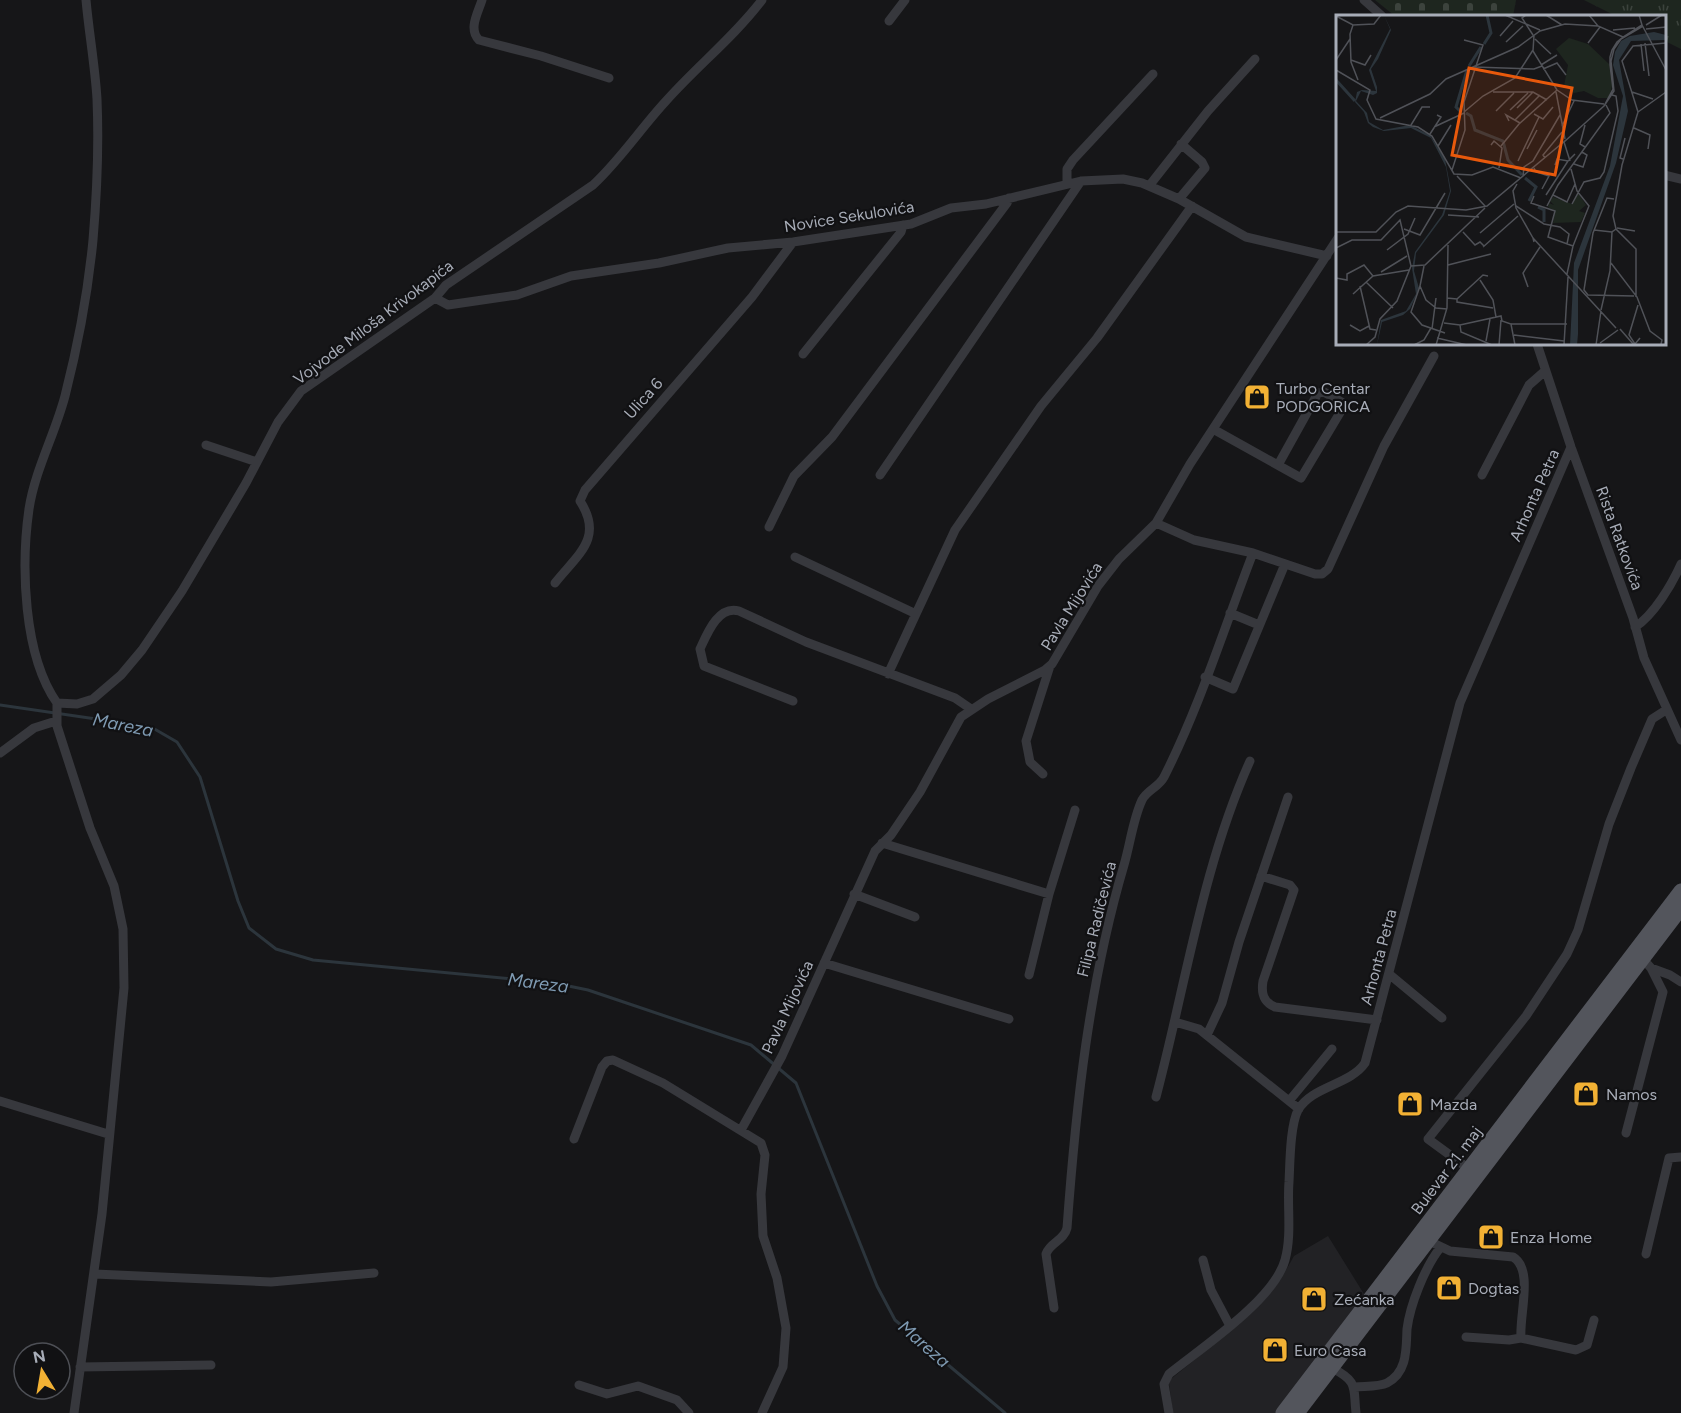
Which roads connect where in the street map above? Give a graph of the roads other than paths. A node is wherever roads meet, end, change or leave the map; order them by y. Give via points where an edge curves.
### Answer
1 (86, 0) edge
2 (482, 0) edge
3 (762, 0) edge
4 (905, 0) edge
5 (1364, 0) edge
6 (1381, 15) edge
7 (889, 21) dead end
8 (1255, 58) dead end
9 (1153, 74) dead end
10 (609, 78) dead end
11 (1181, 144) junction
12 (1666, 175) edge
13 (1681, 179) edge
14 (1081, 181) junction
15 (1067, 183) junction
16 (1149, 186) junction
17 (1009, 198) junction
18 (1179, 199) junction
19 (1192, 206) junction
20 (903, 225) junction
21 (1336, 241) edge
22 (793, 242) junction
23 (1327, 256) junction
24 (435, 298) junction
25 (1537, 345) edge
26 (803, 354) dead end
27 (1434, 356) dead end
28 (1545, 370) junction
29 (1213, 429) junction
30 (206, 445) dead end
31 (1571, 447) junction
32 (257, 462) junction
33 (1278, 465) junction
34 (879, 475) dead end
35 (1482, 475) dead end
36 (1156, 523) junction
37 (769, 527) dead end
38 (1253, 553) junction
39 (795, 557) dead end
40 (1285, 564) junction
41 (1681, 564) edge
42 (555, 583) dead end
43 (914, 613) junction
44 (1230, 613) junction
45 (1259, 625) junction
46 (1635, 627) junction
47 (1050, 666) junction
48 (888, 674) junction
49 (1205, 677) junction
50 (793, 701) dead end
51 (970, 709) junction
52 (1666, 710) junction
53 (56, 713) junction
54 (1681, 740) edge
55 (0, 753) edge
56 (1250, 761) dead end
57 (1043, 774) dead end
58 (1288, 798) dead end
59 (1076, 810) dead end
60 (882, 843) junction
61 (1261, 876) junction
62 (1681, 891) edge
63 (854, 894) junction
64 (1049, 894) junction
65 (1681, 909) edge
66 (915, 917) dead end
67 (824, 963) junction
68 (1647, 964) junction
69 (1389, 974) junction
70 (1029, 975) dead end
71 (1681, 982) edge
72 (1009, 1018) dead end
73 (1442, 1018) dead end
74 (1377, 1020) junction
75 (1175, 1022) junction
76 (1207, 1035) junction
77 (1332, 1049) dead end
78 (1156, 1097) dead end
79 (0, 1101) edge
80 (1289, 1101) junction
81 (1299, 1108) junction
82 (741, 1130) junction
83 (1626, 1133) dead end
84 (108, 1134) junction
85 (574, 1139) dead end
86 (1681, 1157) edge
87 (1469, 1169) junction
88 (1434, 1245) junction
89 (1646, 1254) dead end
90 (1203, 1260) dead end
91 (374, 1273) dead end
92 (95, 1274) junction
93 (1054, 1308) dead end
94 (1593, 1320) dead end
95 (1230, 1326) junction
96 (1467, 1337) dead end
97 (1521, 1338) junction
98 (211, 1365) dead end
99 (80, 1367) junction
100 (1332, 1368) junction
101 (579, 1385) dead end
102 (1355, 1387) junction
103 (74, 1413) edge
104 (689, 1413) edge
105 (762, 1413) edge
106 (1169, 1413) edge
107 (1283, 1413) edge
108 (1296, 1413) edge
109 (1356, 1413) edge

1 - 53 street via 97,98 93,241 70,372 29,508 26,550 26,585 36,656
2 - 10 street via 474,26 479,40
3 - 24 street, Vojvode Miloša Krivokapića via 668,99 608,171 576,198 446,285
4 - 7 street
5 - 6 street
8 - 11 street
9 - 15 street via 1072,160
11 - 16 street
11 - 18 street via 1205,168
12 - 13 street
14 - 15 street, Novice Sekulovića
14 - 16 street, Novice Sekulovića via 1123,179
14 - 34 street
15 - 17 street, Novice Sekulovića
16 - 18 street, Novice Sekulovića
17 - 20 street, Novice Sekulovića via 951,208
17 - 37 street via 832,437 794,476
18 - 19 street, Novice Sekulovića
19 - 23 street, Novice Sekulovića via 1246,237
19 - 43 street via 1097,338 1041,406 962,520
20 - 22 street, Novice Sekulovića
20 - 26 street via 902,232
21 - 23 street, Pavla Mijovića
22 - 24 street, Novice Sekulovića via 728,248 571,276 517,295 448,305
22 - 42 street, Ulica 6 via 752,297 585,490 580,501 591,521 590,537
23 - 29 street, Pavla Mijovića
24 - 32 street, Vojvode Miloša Krivokapića via 301,392 278,422
25 - 28 street, Rista Ratkovića
27 - 40 street via 1384,446 1328,569 1316,574
28 - 31 street, Rista Ratkovića
28 - 35 street via 1529,385
29 - 33 street
29 - 36 street, Pavla Mijovića
30 - 32 street
31 - 46 street, Rista Ratkovića
31 - 69 street, Arhonta Petra via 1460,703
32 - 53 street, Vojvode Miloša Krivokapića via 182,591 142,650 93,699
33 - 33 street via 1301,478 1343,403 1324,392 1318,393
36 - 38 street via 1194,540
36 - 47 street, Pavla Mijovića via 1098,586
38 - 40 street
38 - 44 street, Filipa Radičevića
39 - 43 street
40 - 45 street
41 - 46 street via 1645,619
43 - 48 street
44 - 45 street
44 - 49 street, Filipa Radičevića
45 - 49 street via 1233,689
46 - 52 street, Rista Ratkovića
47 - 51 street, Pavla Mijovića
47 - 57 street via 1026,741 1030,762
48 - 50 street via 736,609 722,613 700,650 704,666
48 - 51 street via 955,698
49 - 93 street, Filipa Radičevića via 1164,778 1142,800 1113,902 1088,1030 1072,1144 1067,1228 1046,1254
51 - 60 street, Pavla Mijovića via 957,723 920,792
52 - 54 street, Rista Ratkovića
52 - 87 street via 1652,719 1631,768 1567,954 1526,1016 1428,1139
53 - 55 street, Vojvode Miloša Krivokapića
53 - 84 street via 90,828 114,886 123,929 124,988
56 - 75 street via 1209,876
58 - 61 street
59 - 64 street
60 - 63 street, Pavla Mijovića
60 - 64 street
61 - 74 street via 1290,885 1294,890 1263,981 1266,1003
61 - 76 street via 1222,1002
62 - 87 main road, Bulevar 21. maj
63 - 66 street
63 - 67 street, Pavla Mijovića
64 - 70 street
65 - 68 main road, Bulevar 21. maj
67 - 72 street
67 - 82 street, Pavla Mijovića via 782,1056
68 - 71 street
68 - 83 street via 1662,994
68 - 88 main road, Bulevar 21. maj
69 - 73 street
69 - 74 street, Arhonta Petra
74 - 81 street, Arhonta Petra via 1362,1067
75 - 76 street
75 - 78 street
76 - 80 street
77 - 80 street
79 - 84 street
80 - 81 street
81 - 95 street via 1291,1151 1286,1257 1260,1298
82 - 85 street via 663,1083 610,1060 602,1067
82 - 105 street via 758,1139 764,1149 763,1236 777,1278 786,1328 783,1367
84 - 92 street
86 - 89 street via 1669,1158
87 - 107 main road, Bulevar 21. maj
88 - 97 street via 1518,1260 1525,1273
88 - 100 main road, Bulevar 21. maj
88 - 102 street via 1407,1329 1407,1356 1401,1368 1384,1384
90 - 95 street via 1211,1290
91 - 92 street via 271,1282
92 - 99 street
94 - 97 street via 1587,1345 1576,1350
95 - 106 street via 1169,1374 1164,1384
96 - 97 street
98 - 99 street
99 - 103 street
100 - 102 street
100 - 108 main road, Bulevar 21. maj
101 - 104 street via 607,1394 638,1386 677,1400
102 - 109 street

